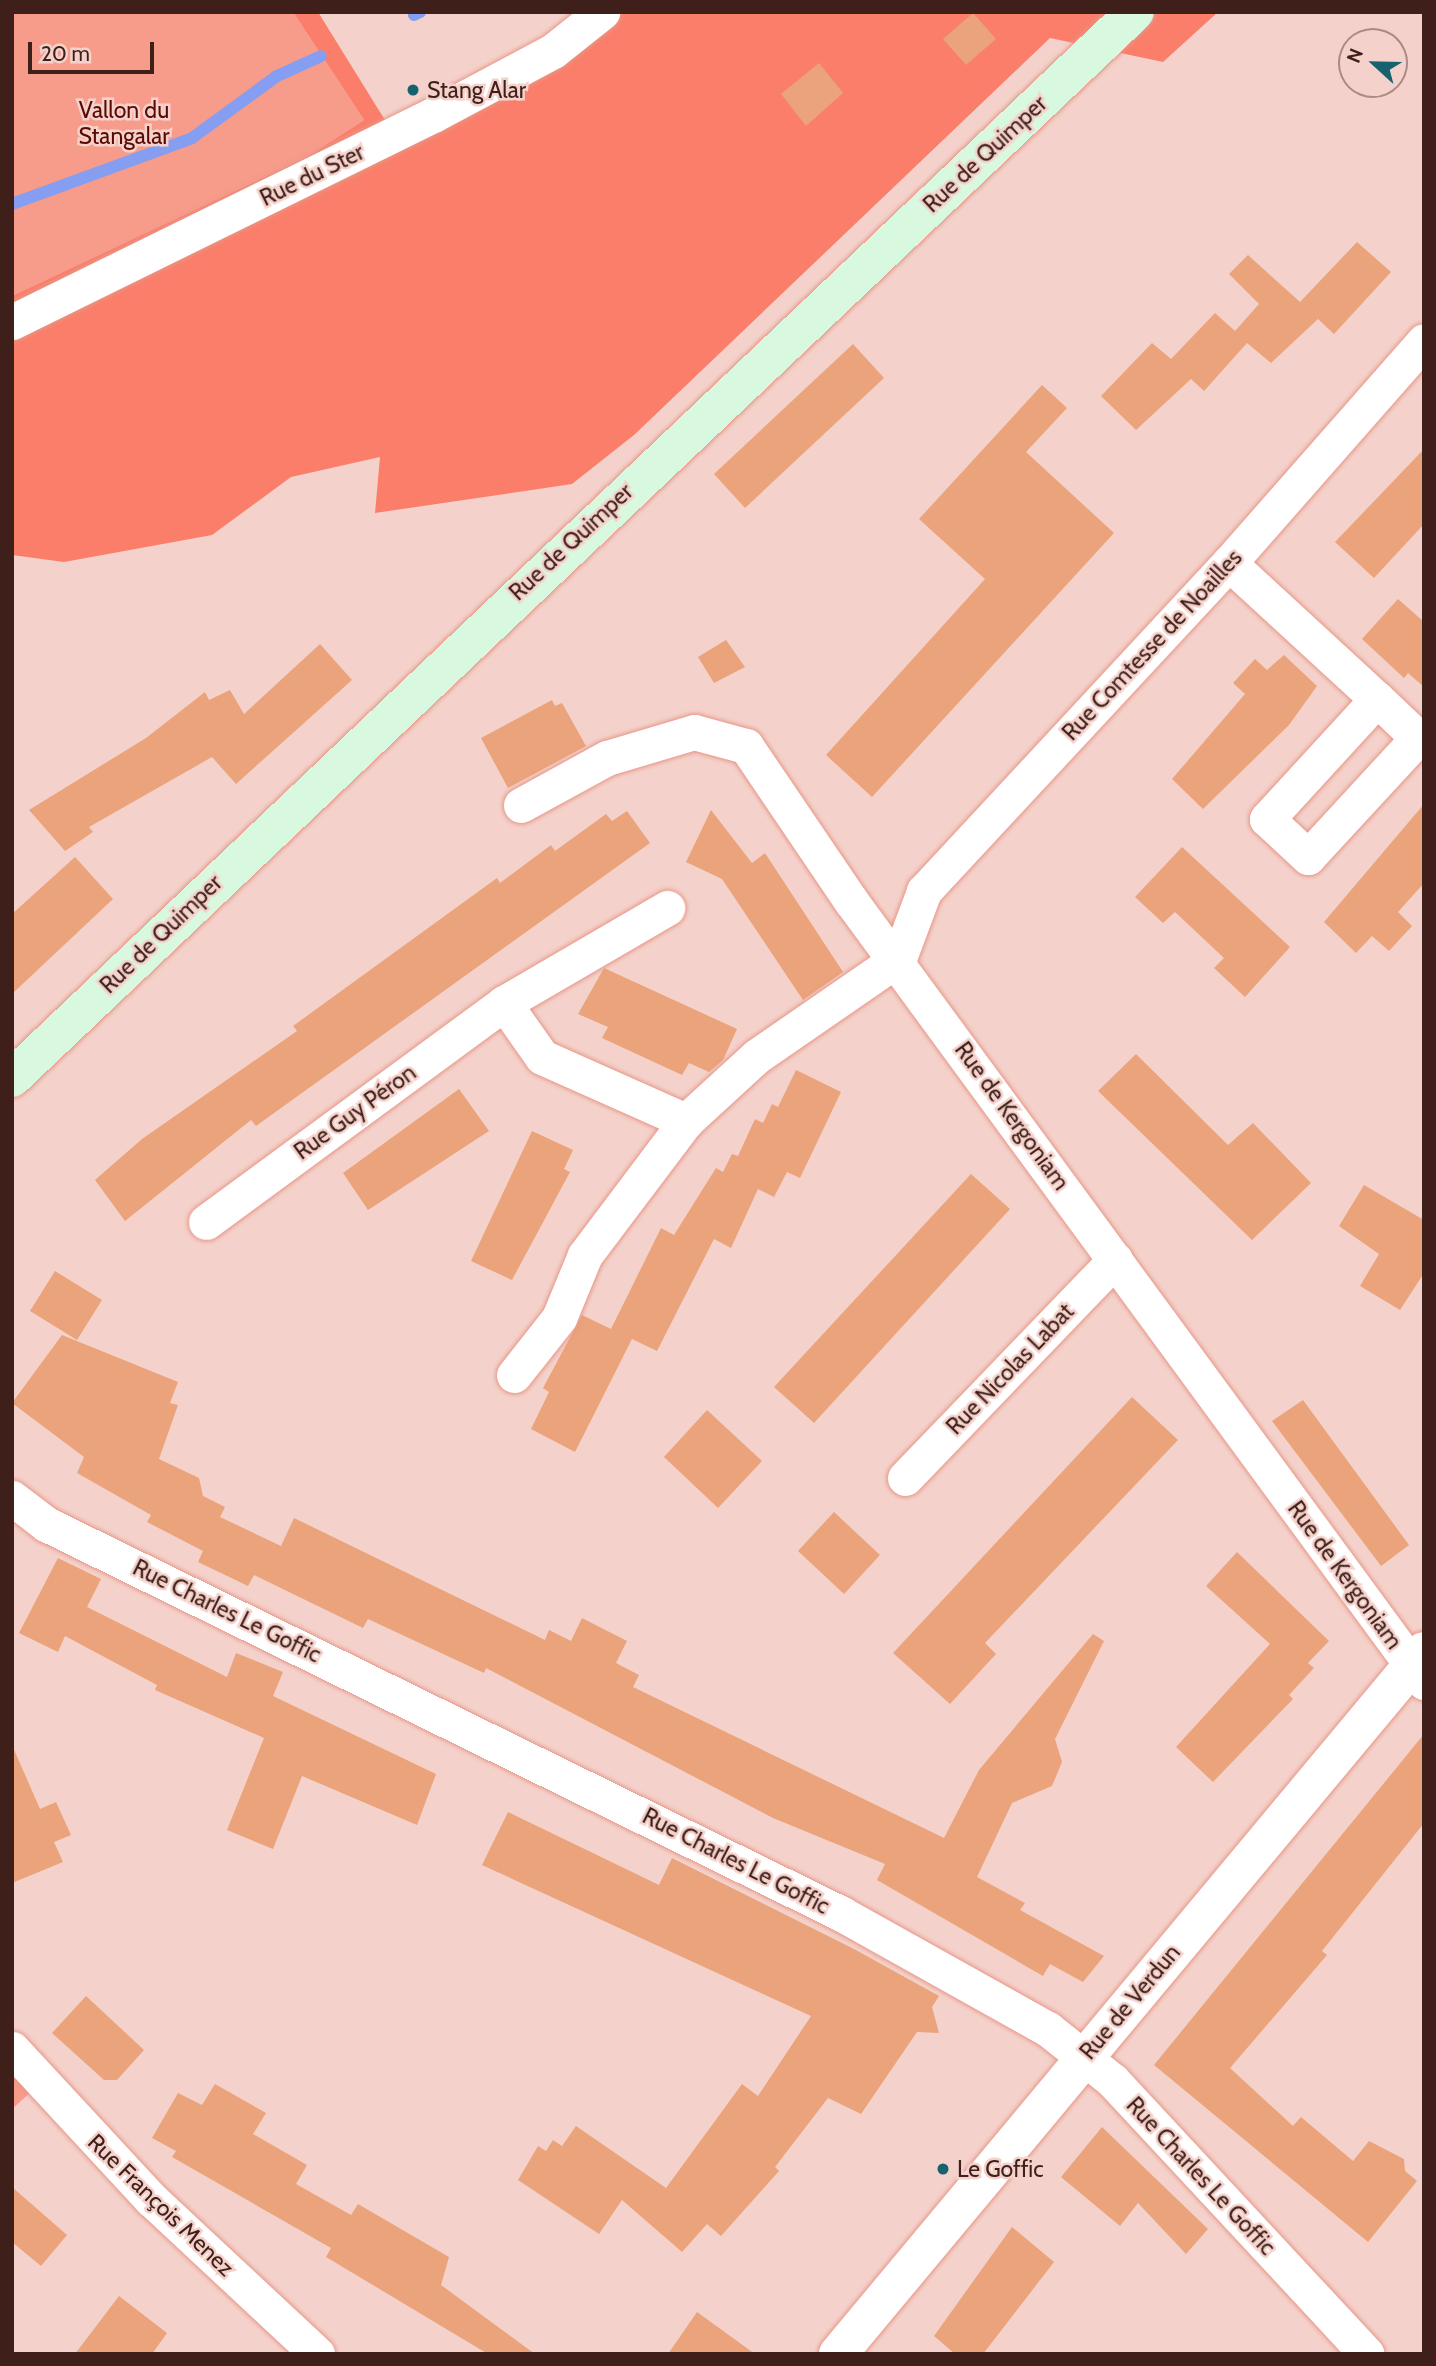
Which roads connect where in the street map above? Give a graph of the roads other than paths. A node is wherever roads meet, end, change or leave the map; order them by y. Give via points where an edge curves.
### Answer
1 (603, 12) edge
2 (1135, 12) edge
3 (12, 322) edge
4 (1424, 341) edge
5 (1229, 563) junction
6 (1377, 699) dead end
7 (521, 805) dead end
8 (667, 908) dead end
9 (899, 958) junction
10 (505, 1003) junction
11 (12, 1078) edge
12 (686, 1121) junction
13 (206, 1222) dead end
14 (1115, 1260) junction
15 (514, 1375) dead end
16 (905, 1478) dead end
17 (12, 1498) edge
18 (1419, 1666) edge
19 (12, 2049) edge
20 (1084, 2057) junction
21 (317, 2354) edge
22 (838, 2354) edge
23 (1367, 2354) edge

1 - 3 street, Rue du Ster via 553,51 433,115
2 - 11 main road, Rue de Quimper
4 - 5 street, Rue Comtesse de Noailles
5 - 6 street
5 - 9 street, Rue Comtesse de Noailles via 923,891
7 - 9 street, Rue de Kergoniam via 607,758 694,732 746,746 851,901
8 - 10 street, Rue Guy Péron
9 - 12 street via 757,1056
9 - 14 street, Rue de Kergoniam
10 - 12 street via 542,1057
10 - 13 street, Rue Guy Péron
12 - 15 street via 585,1255 559,1318
14 - 16 street, Rue Nicolas Labat
14 - 18 street, Rue de Kergoniam
17 - 20 street, Rue Charles Le Goffic via 46,1524 842,1914 1048,2029
18 - 20 street, Rue de Verdun
19 - 21 street, Rue François Menez via 151,2199
20 - 22 street, Rue de Verdun
20 - 23 street, Rue Charles Le Goffic

